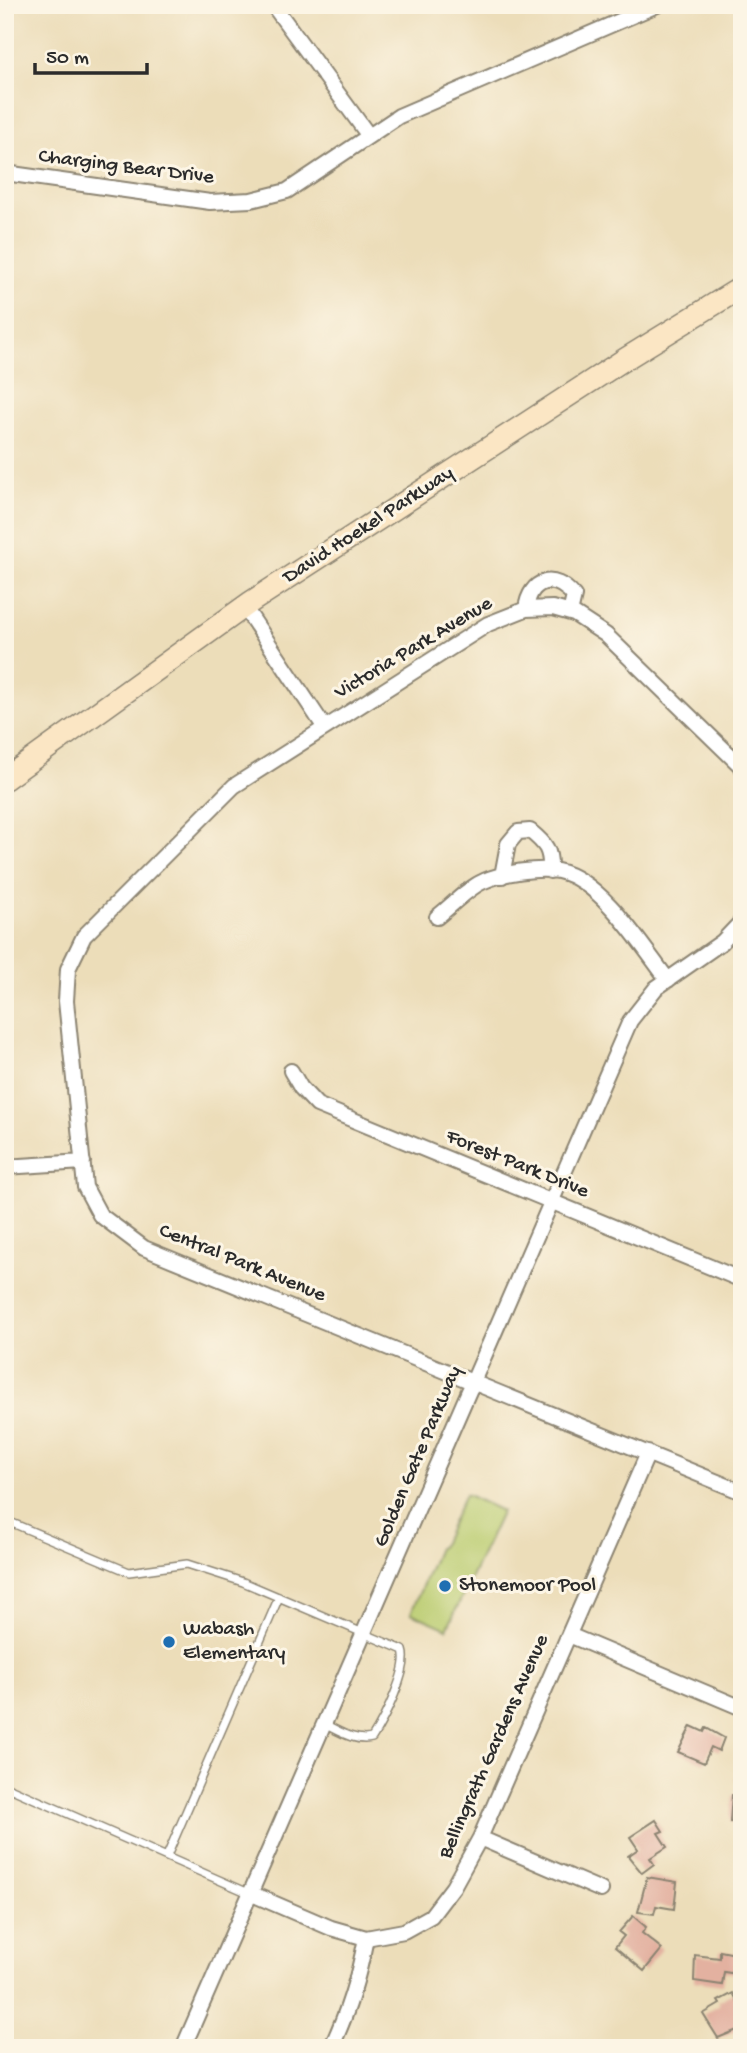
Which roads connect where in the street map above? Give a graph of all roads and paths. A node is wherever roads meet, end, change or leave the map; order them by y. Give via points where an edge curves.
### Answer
1 (273, 5) edge
2 (657, 5) edge
3 (369, 136) junction
4 (5, 173) edge
5 (742, 287) edge
6 (245, 608) junction
7 (526, 609) junction
8 (570, 613) junction
9 (325, 728) junction
10 (742, 767) edge
11 (5, 779) edge
12 (550, 871) junction
13 (502, 876) junction
14 (437, 917) dead end
15 (742, 921) edge
16 (668, 980) junction
17 (291, 1071) dead end
18 (83, 1162) junction
19 (5, 1167) edge
20 (552, 1201) junction
21 (742, 1280) edge
22 (474, 1381) junction
23 (648, 1453) junction
24 (742, 1492) edge
25 (5, 1520) edge
26 (279, 1597) junction
27 (365, 1634) junction
28 (569, 1635) junction
29 (742, 1708) edge
30 (326, 1725) junction
31 (5, 1786) edge
32 (481, 1838) junction
33 (167, 1856) junction
34 (601, 1890) dead end
35 (252, 1894) junction
36 (366, 1938) junction
37 (183, 2048) edge
38 (331, 2048) edge

1 - 3 street
2 - 3 street, Charging Bear Drive via 400,116
3 - 4 street, Charging Bear Drive via 287,191 251,200 210,202
5 - 6 main road, David Hoekel Parkway
6 - 9 street
6 - 11 main road, David Hoekel Parkway
7 - 8 street, Victoria Park Avenue
7 - 8 street, Victoria Park Avenue via 528,595 537,584 552,581 566,586 574,596
7 - 9 street, Victoria Park Avenue via 488,624
8 - 10 street, Victoria Park Avenue via 606,635
9 - 18 street, Central Park Avenue via 234,786 84,936 68,969 66,1000
12 - 13 street
12 - 13 street via 550,854 541,840 530,831 518,832 508,844
12 - 16 street via 590,886
13 - 14 street via 482,881
15 - 16 street, Golden Gate Parkway via 722,942
16 - 20 street, Golden Gate Parkway via 630,1021
17 - 20 street, Forest Park Drive via 317,1105
18 - 19 street
18 - 22 street, Central Park Avenue via 85,1187 100,1215 144,1248
20 - 21 street, Forest Park Drive
20 - 22 street, Golden Gate Parkway
22 - 23 street, Central Park Avenue
22 - 27 street, Golden Gate Parkway
23 - 24 street, Central Park Avenue
23 - 28 street, Bellingrath Gardens Avenue
25 - 26 lane via 129,1572 187,1564
26 - 27 lane
26 - 33 lane
27 - 30 street, Golden Gate Parkway
27 - 30 lane via 403,1650 401,1676 372,1738 355,1738
28 - 29 street
28 - 32 street, Bellingrath Gardens Avenue
30 - 35 street, Golden Gate Parkway
31 - 33 lane
32 - 34 street
32 - 36 street, Bellingrath Gardens Avenue via 431,1916 404,1931
33 - 35 lane
35 - 36 street, Bellingrath Gardens Avenue
35 - 37 street, Golden Gate Parkway
36 - 38 street via 349,2008

